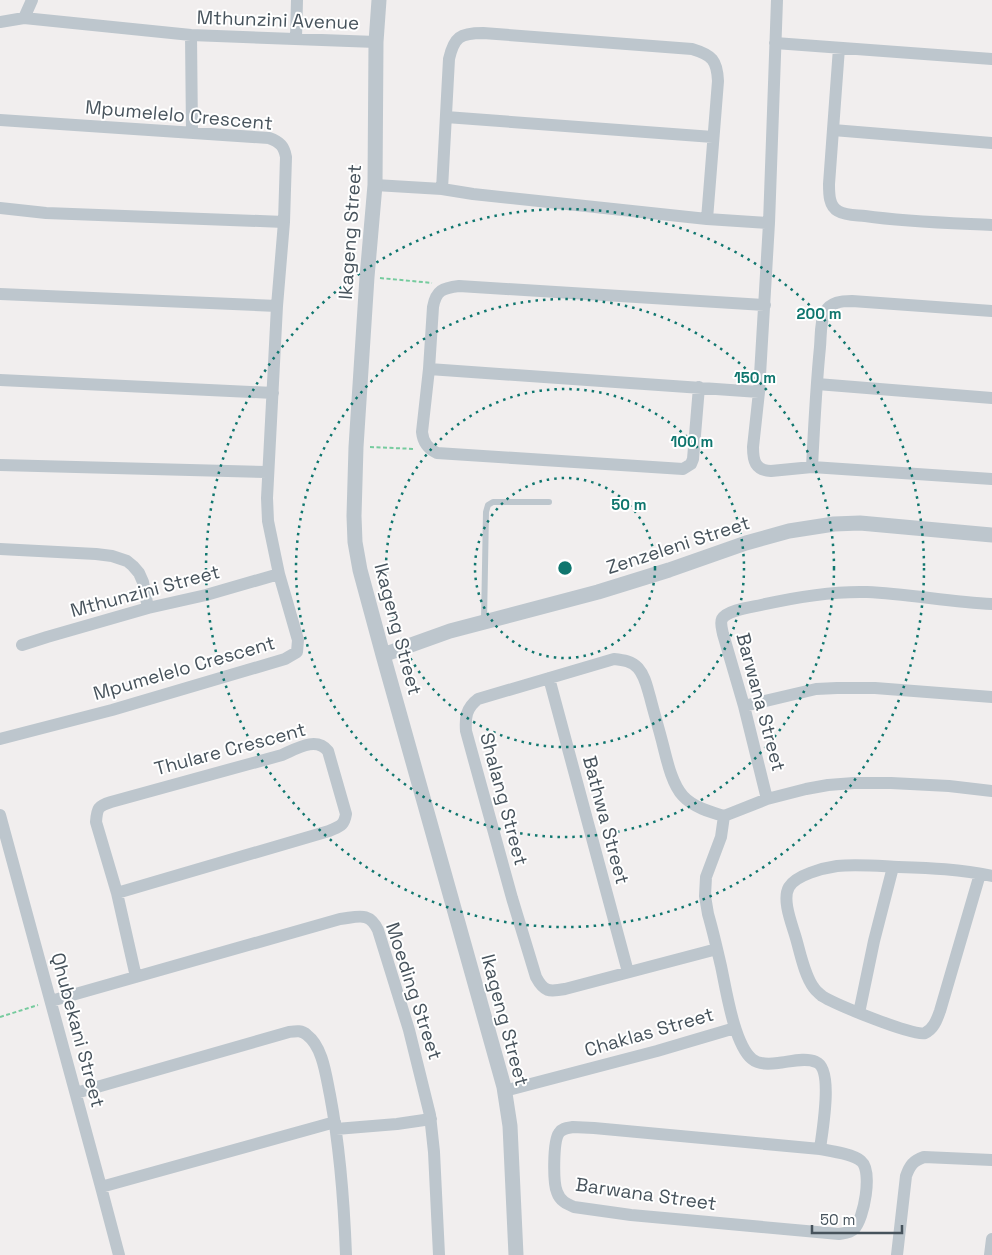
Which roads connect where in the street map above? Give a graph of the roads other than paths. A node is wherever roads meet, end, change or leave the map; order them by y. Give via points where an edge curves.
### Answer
1 (32, 0) edge
2 (297, 0) edge
3 (379, 0) edge
4 (777, 0) edge
5 (24, 18) junction
6 (0, 22) edge
7 (191, 35) junction
8 (296, 38) junction
9 (376, 42) junction
10 (775, 43) junction
11 (839, 48) junction
12 (992, 59) edge
13 (446, 116) junction
14 (0, 120) edge
15 (833, 130) junction
16 (192, 133) junction
17 (713, 137) junction
18 (992, 142) edge
19 (375, 185) junction
20 (442, 189) junction
21 (0, 208) edge
22 (707, 219) junction
23 (284, 222) junction
24 (770, 224) junction
25 (992, 225) edge
26 (0, 294) edge
27 (765, 305) junction
28 (278, 306) junction
29 (992, 311) edge
30 (429, 369) junction
31 (0, 380) edge
32 (817, 384) junction
33 (699, 387) junction
34 (759, 392) junction
35 (273, 393) junction
36 (992, 398) edge
37 (0, 465) edge
38 (812, 467) junction
39 (267, 472) junction
40 (992, 479) edge
41 (549, 502) dead end
42 (992, 534) edge
43 (0, 549) edge
44 (278, 574) junction
45 (992, 604) edge
46 (148, 608) junction
47 (484, 622) junction
48 (22, 645) dead end
49 (383, 655) junction
50 (548, 678) junction
51 (992, 697) edge
52 (744, 706) junction
53 (0, 739) edge
54 (992, 791) edge
55 (767, 799) junction
56 (0, 815) edge
57 (724, 816) junction
58 (893, 866) junction
59 (986, 875) edge
60 (117, 893) junction
61 (717, 949) junction
62 (628, 972) junction
63 (136, 977) junction
64 (51, 1001) junction
65 (859, 1013) junction
66 (735, 1028) junction
67 (504, 1092) junction
68 (76, 1093) junction
69 (431, 1119) junction
70 (336, 1126) junction
71 (820, 1149) junction
72 (992, 1160) edge
73 (101, 1187) junction
74 (992, 1240) edge
75 (119, 1255) edge
76 (346, 1255) edge
77 (439, 1255) edge
78 (516, 1255) edge
79 (897, 1255) edge
80 (990, 1255) edge

1 - 5 street
2 - 8 street
3 - 9 street, Ikageng Street
4 - 10 street
5 - 6 street, Mthunzini Avenue
5 - 7 street, Mthunzini Avenue
7 - 8 street, Mthunzini Avenue
7 - 16 street
8 - 9 street, Mthunzini Avenue
9 - 19 street, Ikageng Street
10 - 11 street
10 - 24 street
11 - 12 street
11 - 15 street
13 - 17 street
13 - 17 street via 451,50 466,34 692,49 704,53 718,71
13 - 20 street
14 - 16 street, Mpumelelo Crescent
15 - 18 street
15 - 25 street via 829,184 832,206 838,211 876,218
16 - 23 street, Mpumelelo Crescent via 269,138 282,145 286,157
17 - 22 street
19 - 20 street
19 - 49 street, Ikageng Street via 354,516 360,570
20 - 22 street
21 - 23 street via 46,213
22 - 24 street
23 - 28 street, Mpumelelo Crescent
24 - 27 street
26 - 28 street
27 - 30 street via 452,287 438,293 435,298
27 - 34 street
28 - 35 street, Mpumelelo Crescent
29 - 32 street via 837,302 825,312 822,323
30 - 33 street
30 - 33 street via 422,432 424,442 432,451 452,455 683,469 693,460
31 - 35 street
32 - 36 street
32 - 38 street
33 - 34 street
34 - 38 street via 753,447 756,465 764,471
35 - 39 street, Mpumelelo Crescent
37 - 39 street
38 - 40 street
39 - 44 street, Mpumelelo Crescent via 268,521
41 - 47 lane via 494,502 488,505
42 - 47 street, Zenzeleni Street via 860,523 834,524 746,544 598,592
43 - 46 street via 96,554 127,561 139,573
44 - 46 street, Mthunzini Street
44 - 53 street, Mpumelelo Crescent via 298,640 295,654 112,710
45 - 52 street, Barwana Street via 865,592 826,594 734,611 722,619 721,625
46 - 48 street, Mthunzini Street
47 - 49 street, Zenzeleni Street
49 - 67 street, Ikageng Street
50 - 57 street, Shalang Street via 614,659 631,662 638,667 648,688 670,771 678,788 692,803
50 - 62 street, Bathwa Street
50 - 62 street, Shalang Street via 478,699 467,713 466,731 512,898 541,986 560,990
51 - 52 street via 837,688 816,689
52 - 55 street, Barwana Street
54 - 55 street via 949,786 854,783 806,789
55 - 57 street
56 - 64 street, Qhubekani Street
57 - 61 street, Chaklas Street via 705,888
58 - 59 street via 940,868
58 - 65 street
58 - 65 street via 823,869 802,876 787,891 791,923 809,980 822,996
59 - 65 street via 933,1027 920,1034
60 - 60 street, Thulare Crescent via 96,822 100,805 313,744 322,745 328,751 346,814 344,823 339,827
60 - 63 street, Thulare Crescent
61 - 62 street, Shalang Street
61 - 66 street, Chaklas Street
63 - 64 street, Moeding Street
63 - 69 street, Moeding Street via 340,919 367,917 378,930 409,1030
64 - 68 street, Qhubekani Street
66 - 67 street, Chaklas Street
66 - 71 street via 743,1047 756,1061 769,1064 807,1060 820,1065 824,1072 826,1097
67 - 78 street, Ikageng Street via 510,1126
68 - 70 street via 289,1032 302,1032 314,1042 322,1060
68 - 73 street, Qhubekani Street
69 - 70 street
69 - 77 street, Moeding Street
70 - 73 street
70 - 76 street
71 - 71 street, Barwana Street via 853,1157 865,1167 867,1175 861,1218 848,1232 839,1234 574,1208 562,1201 555,1187 556,1139 560,1131 568,1128
72 - 79 street via 924,1157 915,1160 906,1176
73 - 75 street, Qhubekani Street
74 - 80 street

